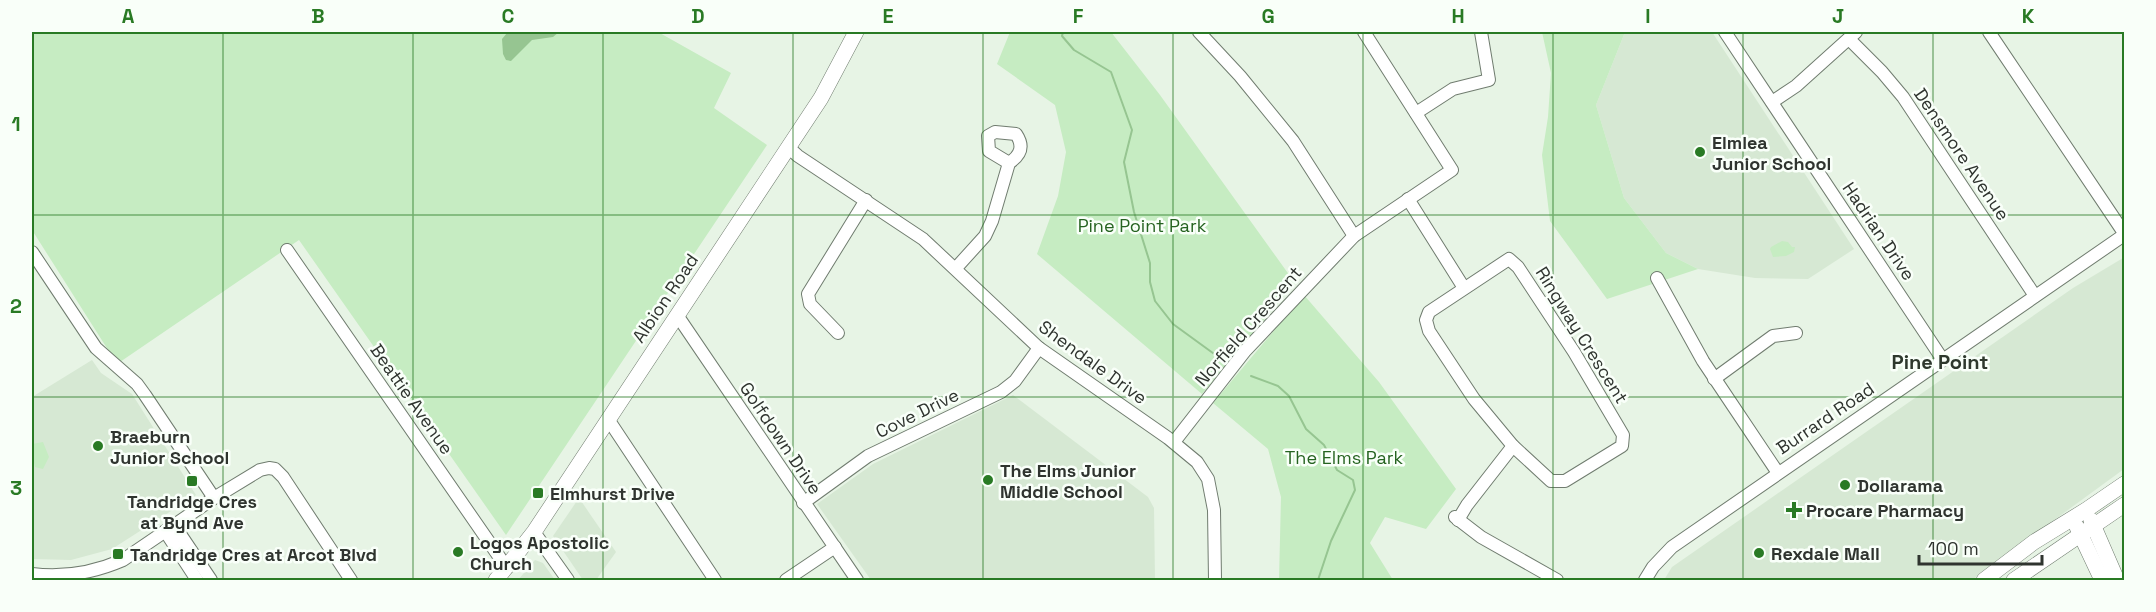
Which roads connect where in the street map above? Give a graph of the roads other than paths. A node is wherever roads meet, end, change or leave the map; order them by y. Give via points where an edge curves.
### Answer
1 (856, 32) edge
2 (1199, 32) edge
3 (1364, 32) edge
4 (1480, 32) edge
5 (1725, 32) edge
6 (1989, 32) edge
7 (1853, 35) edge
8 (1772, 102) junction
9 (1416, 112) junction
10 (788, 147) junction
11 (1009, 163) dead end
12 (1408, 198) junction
13 (866, 200) junction
14 (2124, 234) edge
15 (1354, 236) junction
16 (287, 250) dead end
17 (32, 252) edge
18 (956, 268) junction
19 (1657, 278) dead end
20 (1464, 288) junction
21 (2035, 296) junction
22 (677, 315) junction
23 (838, 333) dead end
24 (1796, 333) dead end
25 (1039, 348) junction
26 (1943, 360) junction
27 (1714, 379) junction
28 (608, 419) junction
29 (1174, 442) junction
30 (1513, 446) junction
31 (1778, 473) junction
32 (2124, 484) edge
33 (214, 498) junction
34 (803, 503) junction
35 (2124, 505) edge
36 (2080, 514) junction
37 (169, 528) junction
38 (2088, 531) junction
39 (534, 532) junction
40 (834, 547) junction
41 (507, 568) junction
42 (32, 574) edge
43 (197, 580) edge
44 (211, 580) edge
45 (351, 580) edge
46 (496, 580) edge
47 (568, 580) edge
48 (715, 580) edge
49 (786, 580) edge
50 (857, 580) edge
51 (1215, 580) edge
52 (1557, 580) edge
53 (1646, 580) edge
54 (1984, 580) edge
55 (2014, 580) edge
56 (2102, 580) edge
57 (2116, 580) edge

1 - 10 main road, Albion Road
2 - 15 street via 1293,141
3 - 9 street, Norfield Crescent
4 - 9 street via 1489,80 1453,89
5 - 8 street, Hadrian Drive
6 - 14 street
7 - 8 street
7 - 21 street, Densmore Avenue via 1903,97
8 - 26 street, Hadrian Drive
9 - 12 street, Norfield Crescent via 1452,170
10 - 13 street, Shendale Drive
10 - 22 main road, Albion Road
11 - 18 street via 985,236
12 - 15 street, Norfield Crescent
12 - 20 street
13 - 18 street, Shendale Drive via 923,239
13 - 23 street via 808,294 810,303
14 - 21 street, Burrard Road
15 - 29 street, Norfield Crescent via 1245,351
16 - 41 street, Beattie Avenue
17 - 33 street via 96,348 137,384
18 - 25 street, Shendale Drive
19 - 27 street
20 - 30 street, Ringway Crescent via 1429,312 1429,331 1474,399
20 - 30 street, Ringway Crescent via 1509,259 1518,267 1623,435 1622,446 1565,481 1551,481
21 - 26 street, Burrard Road
22 - 28 main road, Albion Road
22 - 34 street, Golfdown Drive
24 - 27 street via 1773,336
25 - 29 street, Shendale Drive
25 - 34 street, Cove Drive via 1015,381 1001,392 868,456
26 - 31 street, Burrard Road
27 - 31 street
28 - 39 main road, Albion Road
28 - 48 street
29 - 51 street, Shendale Drive via 1209,478 1214,510
30 - 52 street via 1456,518 1481,537
31 - 53 street, Burrard Road via 1672,547
32 - 36 main road
33 - 37 street
33 - 45 street via 260,471 275,469
34 - 40 street, Golfdown Drive
35 - 38 main road
36 - 38 main road
36 - 54 main road
37 - 42 street via 109,566 64,576
37 - 43 street
37 - 44 street
38 - 55 main road
38 - 56 main road
38 - 57 main road
39 - 41 main road, Albion Road
39 - 47 street
40 - 49 street
40 - 50 street, Golfdown Drive
41 - 46 main road, Albion Road

